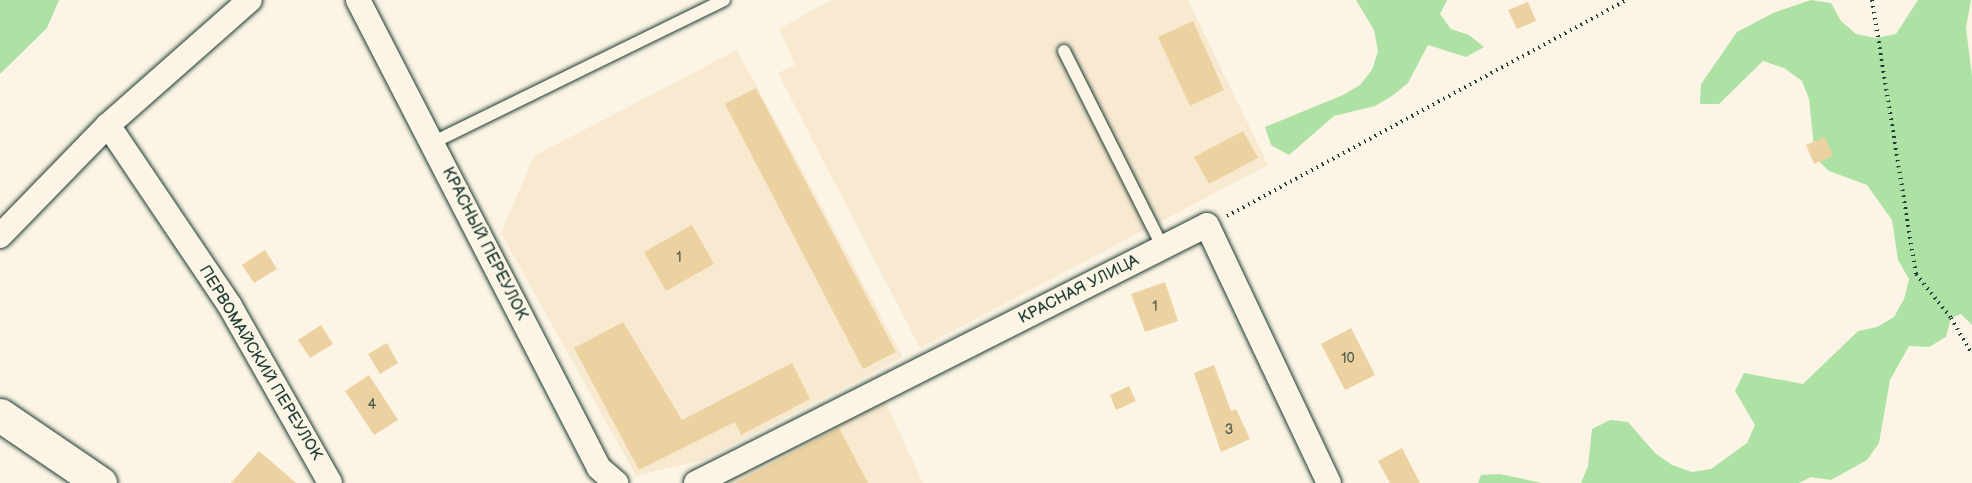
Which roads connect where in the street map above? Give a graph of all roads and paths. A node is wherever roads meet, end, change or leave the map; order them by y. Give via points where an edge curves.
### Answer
1 (250, 0) edge
2 (358, 0) edge
3 (724, 0) edge
4 (1626, 0) edge
5 (1872, 0) edge
6 (1064, 51) dead end
7 (108, 125) junction
8 (432, 143) junction
9 (1207, 225) junction
10 (0, 236) edge
11 (1163, 248) junction
12 (1972, 354) edge
13 (0, 415) edge
14 (100, 483) edge
15 (330, 483) edge
16 (616, 483) edge
17 (696, 483) edge
18 (1329, 483) edge

1 - 7 street
2 - 8 street, КРАСНЫЙ ПЕРЕУЛОК
3 - 8 lane
4 - 9 path
5 - 12 path via 1916,273 1952,318
6 - 11 lane
7 - 10 street
7 - 15 street, ПЕРВОМАЙСКИЙ ПЕРЕУЛОК via 230,306
8 - 16 street, КРАСНЫЙ ПЕРЕУЛОК via 599,468
9 - 11 street, КРАСНАЯ УЛИЦА
9 - 18 street
11 - 17 street, КРАСНАЯ УЛИЦА
13 - 14 street

